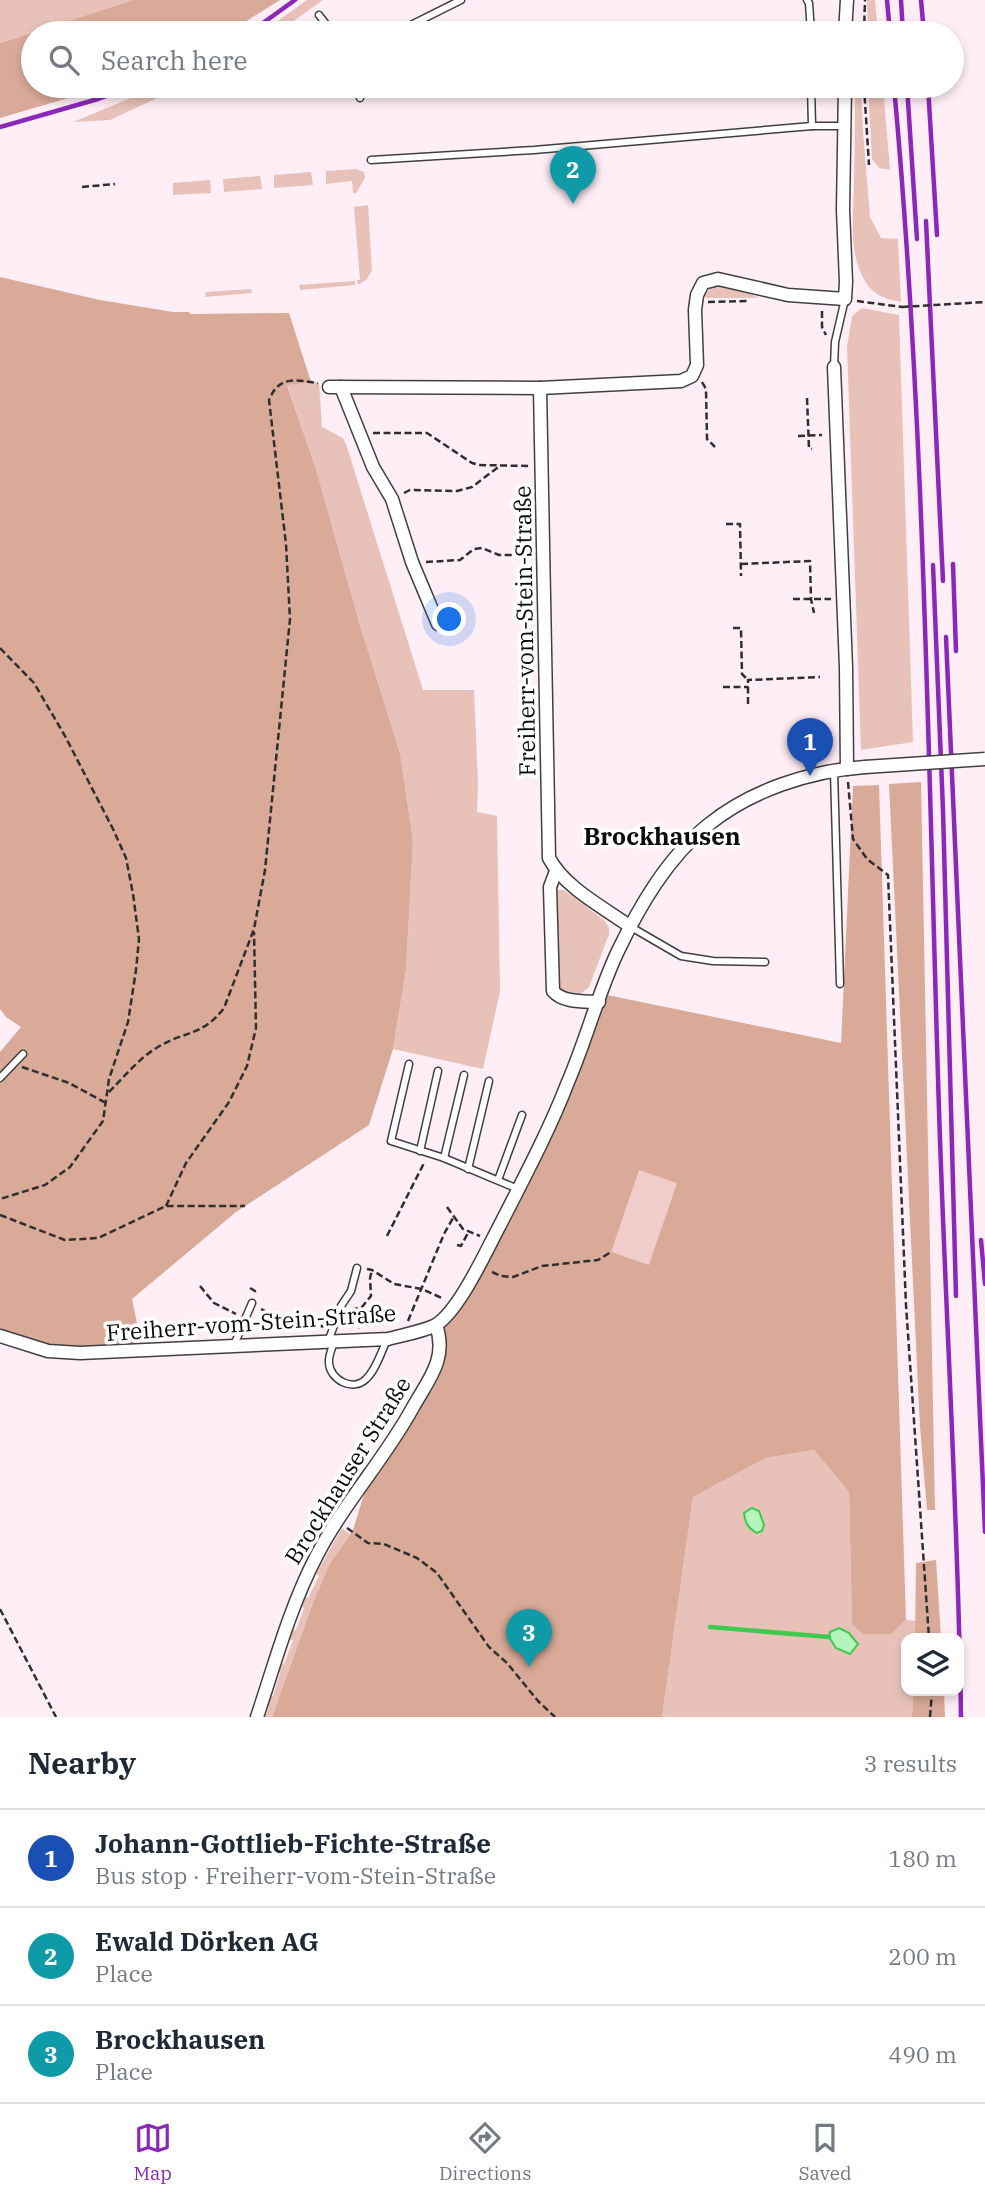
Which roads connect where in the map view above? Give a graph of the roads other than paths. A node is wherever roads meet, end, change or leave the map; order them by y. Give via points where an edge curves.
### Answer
1 (461, 0) edge
2 (807, 0) edge
3 (848, 0) edge
4 (319, 15) dead end
5 (324, 21) edge
6 (418, 21) edge
7 (810, 21) edge
8 (846, 21) edge
9 (811, 98) edge
10 (845, 98) edge
11 (844, 125) junction
12 (812, 127) junction
13 (371, 160) dead end
14 (845, 299) junction
15 (834, 367) joint
16 (540, 388) junction
17 (438, 624) dead end
18 (985, 759) edge
19 (841, 770) junction
20 (556, 871) junction
21 (631, 927) junction
22 (765, 962) dead end
23 (840, 984) dead end
24 (599, 1002) junction
25 (23, 1054) dead end
26 (409, 1064) dead end
27 (438, 1071) dead end
28 (464, 1075) dead end
29 (0, 1078) edge
30 (489, 1082) dead end
31 (522, 1115) dead end
32 (420, 1151) junction
33 (444, 1158) junction
34 (468, 1169) junction
35 (498, 1180) junction
36 (518, 1189) junction
37 (357, 1268) dead end
38 (252, 1303) dead end
39 (436, 1325) junction
40 (0, 1336) edge
41 (388, 1339) junction
42 (331, 1342) junction
43 (234, 1345) junction
44 (257, 1717) edge

1 - 6 lane
2 - 7 lane
3 - 8 street
4 - 5 lane
9 - 12 lane
10 - 11 street
11 - 12 lane
11 - 14 street
12 - 13 lane
14 - 15 lane
14 - 16 street via 788,295 718,279 703,283 695,310 697,365 692,376 681,381
15 - 19 street via 846,667
16 - 17 street via 335,387 392,499
16 - 20 street, Freiherr-vom-Stein-Straße via 549,858
18 - 19 street, bridge
19 - 21 street via 810,776 745,800 707,825 657,881
19 - 23 lane
20 - 21 street
20 - 24 street, Freiherr-vom-Stein-Straße via 550,887 553,991 566,999
21 - 22 lane via 681,956
21 - 24 street
24 - 36 street via 551,1122
25 - 29 lane
26 - 32 lane via 391,1142
27 - 32 lane
28 - 33 lane
30 - 34 lane
31 - 35 lane
32 - 33 lane
33 - 34 lane
34 - 35 lane
35 - 36 lane
36 - 39 street via 472,1278
37 - 42 lane
38 - 43 lane
39 - 41 street, Freiherr-vom-Stein-Straße
39 - 44 street, Brockhauser Straße via 441,1348 436,1364 402,1426 317,1555 299,1591
40 - 43 street, Freiherr-vom-Stein-Straße via 48,1351 79,1353
41 - 42 street, Freiherr-vom-Stein-Straße
41 - 42 lane via 366,1379 350,1385 331,1371
42 - 43 street, Freiherr-vom-Stein-Straße

